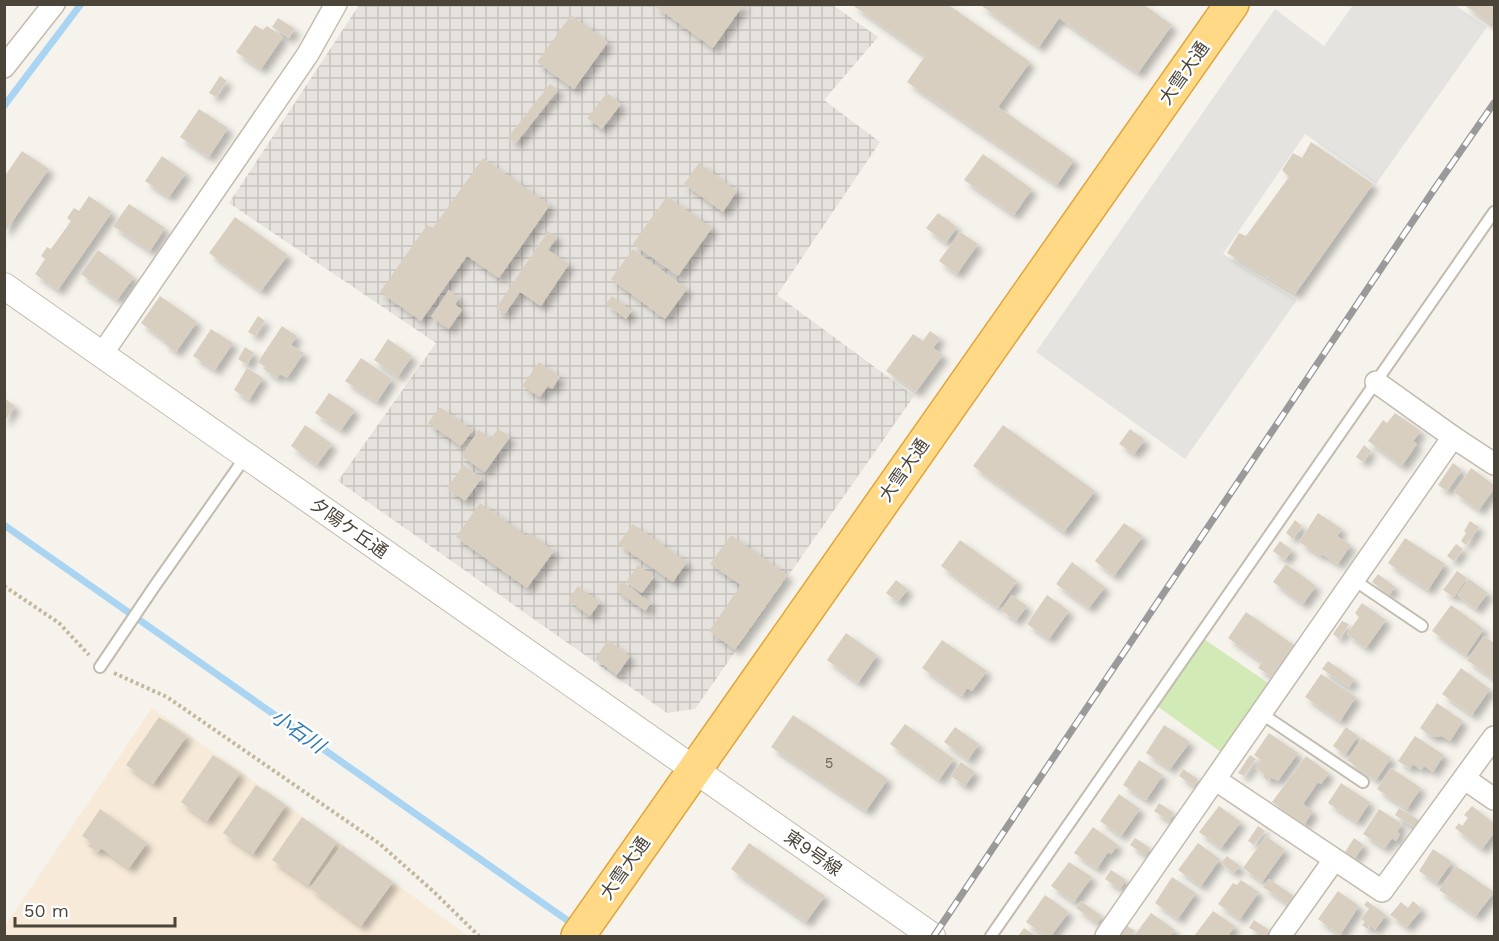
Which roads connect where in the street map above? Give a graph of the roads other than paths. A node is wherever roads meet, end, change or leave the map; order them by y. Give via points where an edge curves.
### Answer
1 (54, 4) edge
2 (336, 4) edge
3 (1232, 4) edge
4 (4, 67) edge
5 (1494, 212) edge
6 (4, 286) edge
7 (102, 354) junction
8 (1376, 382) junction
9 (1453, 437) junction
10 (246, 456) junction
11 (1494, 464) edge
12 (1354, 580) junction
13 (1422, 626) dead end
14 (100, 667) road end
15 (1262, 714) junction
16 (1494, 737) edge
17 (694, 770) junction
18 (1465, 779) junction
19 (1216, 780) junction
20 (1363, 782) dead end
21 (1494, 799) edge
22 (1334, 860) junction
23 (578, 936) edge
24 (932, 936) edge
25 (991, 936) edge
26 (1106, 936) edge
27 (1280, 936) edge

1 - 4 street
2 - 7 street via 308,54
3 - 17 highway, 大雪大通
5 - 8 lane
6 - 7 street, 夕陽ケ丘通
7 - 10 street, 夕陽ケ丘通
8 - 9 street
8 - 25 lane
9 - 11 street
9 - 12 street
10 - 14 lane
10 - 17 street, 夕陽ケ丘通
12 - 13 lane
12 - 15 street
15 - 19 street
15 - 20 lane
16 - 18 street
17 - 23 highway, 大雪大通
17 - 24 street, 東9号線
18 - 21 street
18 - 22 street via 1382,891
19 - 22 street
19 - 26 street
22 - 27 street

